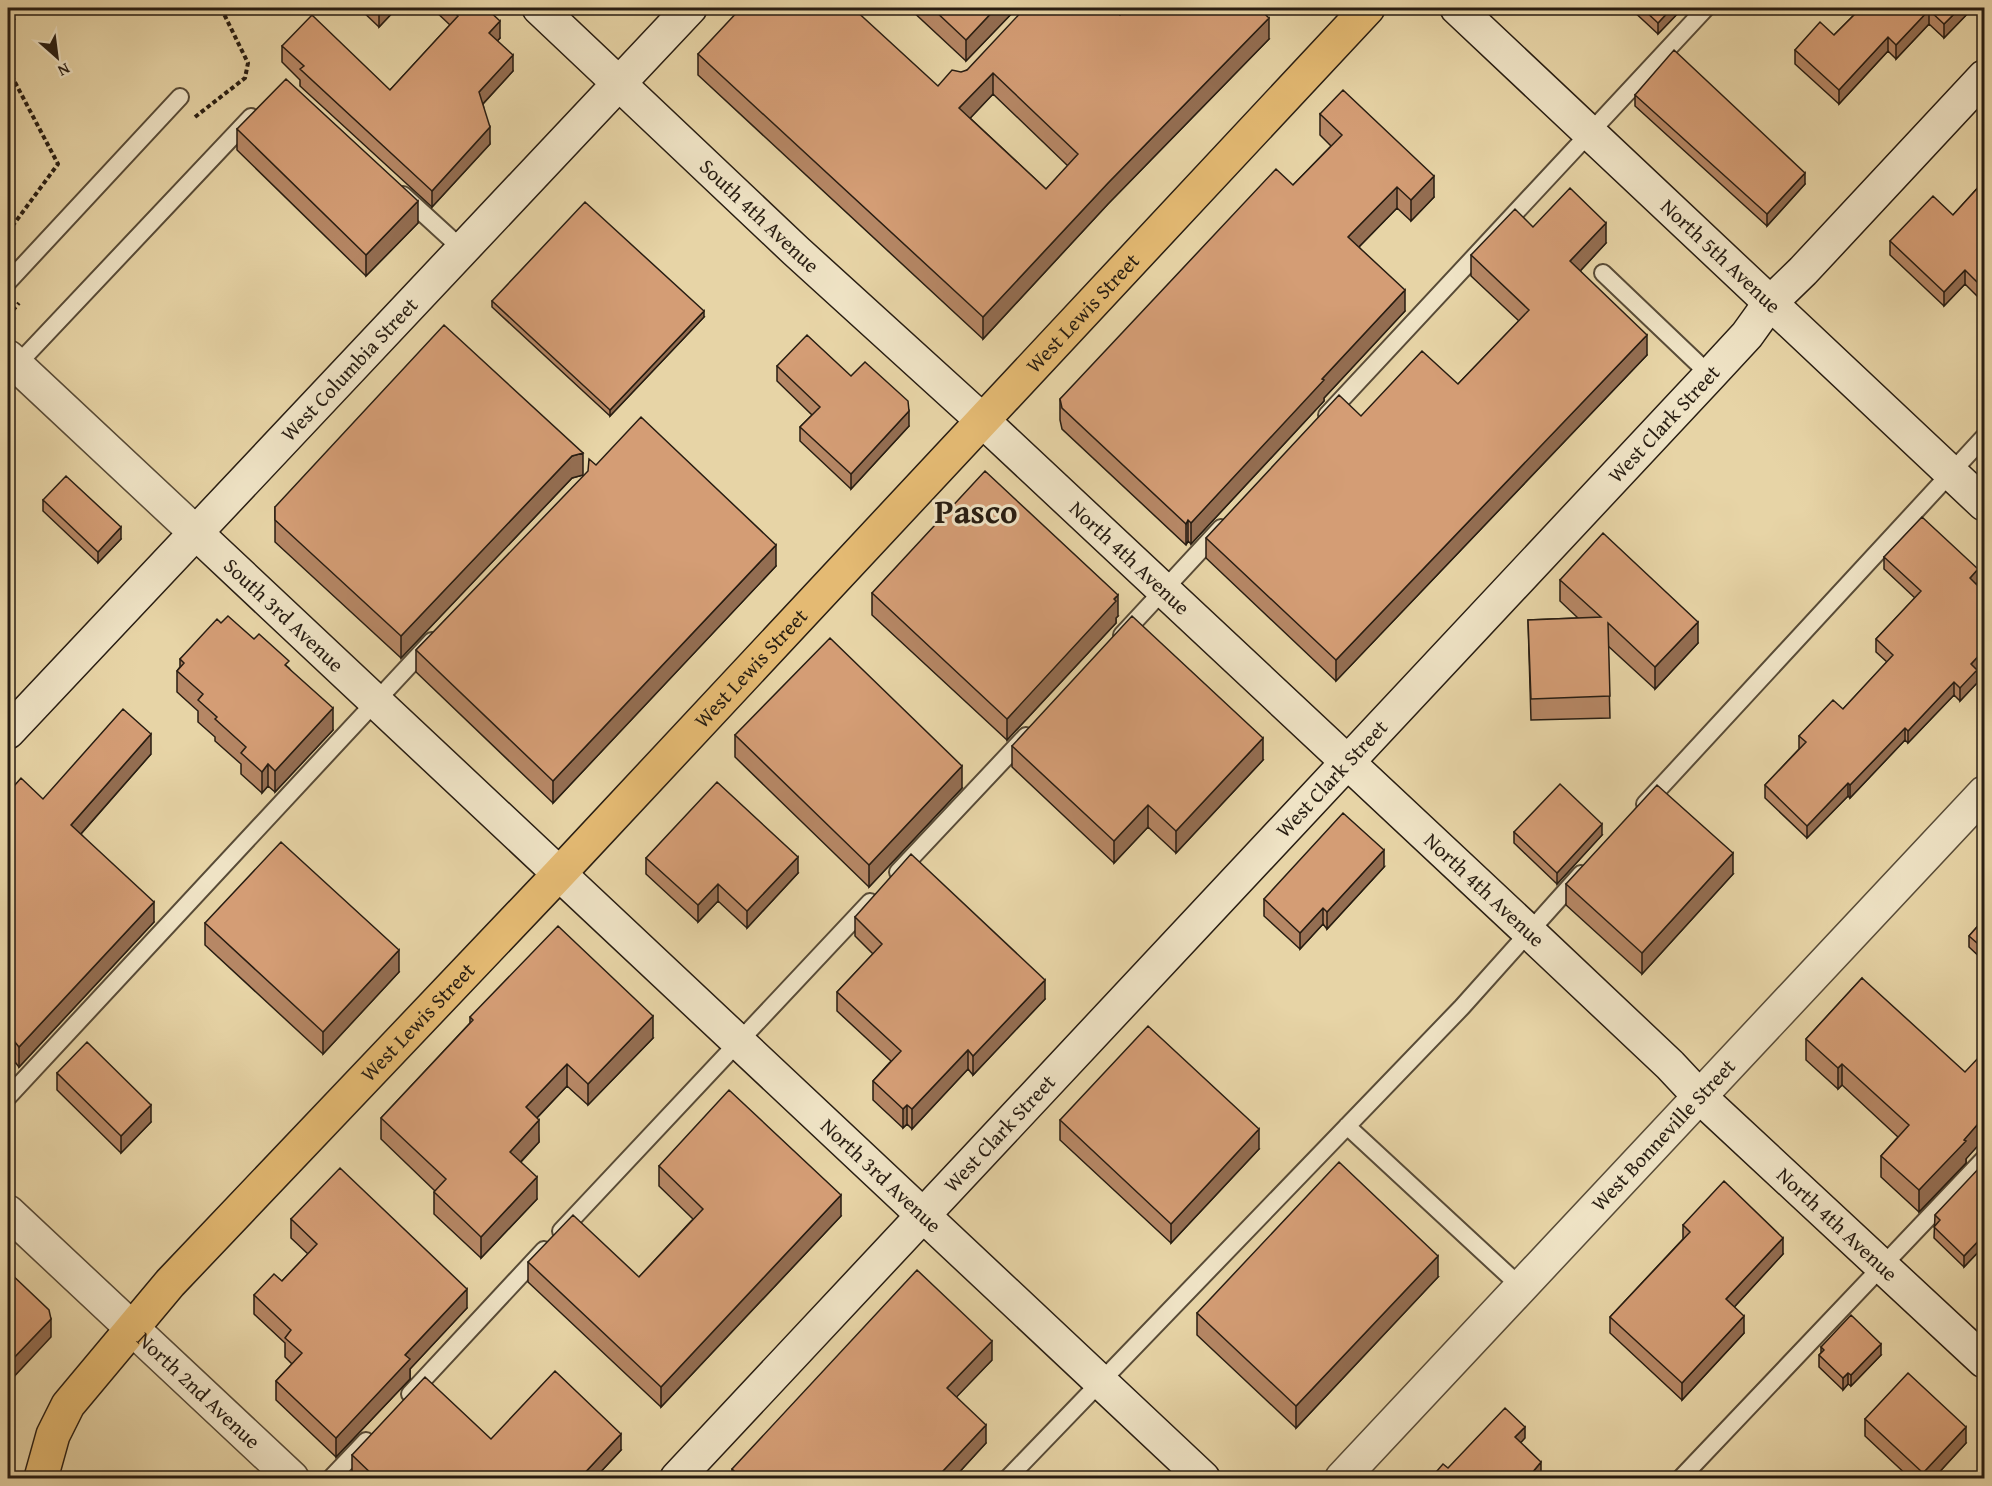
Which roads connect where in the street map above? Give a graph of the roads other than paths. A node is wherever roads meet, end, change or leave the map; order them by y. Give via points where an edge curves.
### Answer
1 (539, 8) edge
2 (690, 8) edge
3 (1368, 8) edge
4 (1456, 8) edge
5 (1706, 8) edge
6 (1984, 77) edge
7 (619, 82) junction
8 (180, 97) dead end
9 (267, 101) edge
10 (1589, 132) junction
11 (391, 184) edge
12 (462, 249) junction
13 (1603, 273) dead end
14 (8, 282) edge
15 (1770, 303) junction
16 (10, 366) edge
17 (1710, 375) junction
18 (983, 421) junction
19 (1318, 424) edge
20 (1984, 437) edge
21 (1951, 473) junction
22 (1984, 504) edge
23 (1237, 512) edge
24 (194, 531) junction
25 (1164, 591) junction
26 (440, 632) edge
27 (1107, 651) edge
28 (374, 701) junction
29 (1042, 720) edge
30 (8, 732) edge
31 (1348, 762) junction
32 (1984, 793) edge
33 (1634, 817) edge
34 (1593, 861) edge
35 (558, 875) junction
36 (1528, 931) junction
37 (737, 1042) junction
38 (8, 1097) edge
39 (1700, 1097) junction
40 (1347, 1126) junction
41 (1984, 1159) edge
42 (8, 1212) edge
43 (924, 1216) junction
44 (1882, 1268) junction
45 (1521, 1287) junction
46 (131, 1328) junction
47 (1984, 1361) edge
48 (1100, 1382) junction
49 (395, 1410) edge
50 (379, 1427) edge
51 (41, 1479) edge
52 (292, 1479) edge
53 (331, 1479) edge
54 (677, 1479) edge
55 (1008, 1479) edge
56 (1203, 1479) edge
57 (1342, 1479) edge
58 (1681, 1479) edge

1 - 7 street, South 4th Avenue
2 - 7 street, West Columbia Street
3 - 18 main road, West Lewis Street
4 - 10 street, North 5th Avenue
5 - 10 lane
6 - 15 street, West Clark Street
7 - 12 street, West Columbia Street
7 - 18 street, South 4th Avenue via 796,251
8 - 14 lane
9 - 16 lane
10 - 15 street, North 5th Avenue
10 - 19 lane
11 - 12 lane
12 - 24 street, West Columbia Street
13 - 17 lane
15 - 17 street, West Clark Street via 1748,335
15 - 21 street, North 5th Avenue
16 - 24 street, South 3rd Avenue
17 - 31 street, West Clark Street
18 - 25 street, North 4th Avenue
18 - 35 main road, West Lewis Street
20 - 21 lane
21 - 22 street, North 5th Avenue
21 - 33 lane
23 - 25 lane
24 - 28 street, South 3rd Avenue
24 - 30 street, West Columbia Street
25 - 27 lane
25 - 31 street, North 4th Avenue
26 - 28 lane
28 - 35 street, South 3rd Avenue
28 - 38 lane
29 - 37 lane
31 - 36 street, North 4th Avenue
31 - 43 street, West Clark Street
32 - 39 street, West Bonneville Street
34 - 36 lane
35 - 37 street, North 3rd Avenue
35 - 46 main road, West Lewis Street via 186,1265
36 - 39 street, North 4th Avenue
36 - 40 lane via 1462,1007
37 - 43 street, North 3rd Avenue
37 - 49 lane
39 - 44 street, North 4th Avenue
39 - 45 street, West Bonneville Street
40 - 45 lane
40 - 48 lane
41 - 44 lane
42 - 46 street, North 2nd Avenue
43 - 48 street, North 3rd Avenue
43 - 54 street, West Clark Street
44 - 47 street, North 4th Avenue
44 - 58 lane
45 - 57 street, West Bonneville Street
46 - 51 main road, West Lewis Street via 68,1405 53,1435
46 - 52 street, North 2nd Avenue
48 - 55 lane
48 - 56 street, North 3rd Avenue
50 - 53 lane

